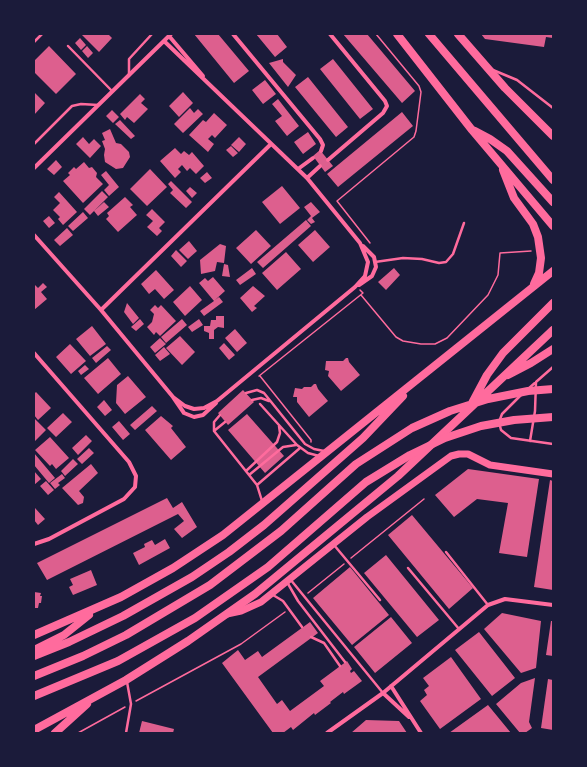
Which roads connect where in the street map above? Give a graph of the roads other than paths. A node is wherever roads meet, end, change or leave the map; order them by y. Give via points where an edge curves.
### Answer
1 (42, 34) edge
2 (152, 34) edge
3 (233, 34) edge
4 (330, 34) edge
5 (397, 34) edge
6 (429, 34) edge
7 (458, 34) edge
8 (170, 35) edge
9 (34, 41) edge
10 (164, 41) junction
11 (68, 46) dead end
12 (489, 69) junction
13 (129, 76) junction
14 (205, 79) junction
15 (112, 91) junction
16 (99, 105) junction
17 (553, 108) edge
18 (472, 130) junction
19 (553, 135) edge
20 (34, 144) edge
21 (271, 144) junction
22 (321, 151) dead end
23 (314, 158) dead end
24 (328, 160) dead end
25 (320, 166) dead end
26 (502, 167) junction
27 (34, 168) edge
28 (298, 168) junction
29 (307, 178) junction
30 (553, 180) edge
31 (553, 202) edge
32 (464, 223) dead end
33 (553, 226) edge
34 (35, 238) edge
35 (360, 243) junction
36 (375, 264) junction
37 (553, 271) edge
38 (355, 287) junction
39 (533, 287) junction
40 (553, 303) edge
41 (101, 310) junction
42 (553, 330) edge
43 (553, 349) edge
44 (35, 355) edge
45 (553, 367) edge
46 (502, 377) junction
47 (415, 381) junction
48 (536, 381) junction
49 (553, 388) edge
50 (246, 393) dead end
51 (173, 397) junction
52 (252, 400) dead end
53 (217, 401) junction
54 (260, 404) dead end
55 (273, 404) junction
56 (468, 411) junction
57 (220, 415) dead end
58 (553, 417) edge
59 (225, 422) dead end
60 (277, 424) junction
61 (214, 431) junction
62 (530, 441) junction
63 (553, 444) edge
64 (297, 445) junction
65 (300, 448) junction
66 (328, 451) junction
67 (321, 456) junction
68 (246, 471) junction
69 (553, 474) edge
70 (249, 475) junction
71 (256, 485) junction
72 (262, 505) junction
73 (34, 544) edge
74 (334, 544) junction
75 (446, 552) dead end
76 (408, 568) dead end
77 (288, 580) junction
78 (270, 594) junction
79 (380, 600) dead end
80 (488, 604) junction
81 (553, 605) edge
82 (94, 610) junction
83 (227, 614) junction
84 (302, 627) dead end
85 (459, 629) junction
86 (323, 634) junction
87 (34, 635) edge
88 (311, 637) dead end
89 (316, 640) junction
90 (34, 650) edge
91 (34, 656) edge
92 (345, 662) dead end
93 (340, 666) dead end
94 (34, 676) edge
95 (126, 680) junction
96 (391, 686) junction
97 (383, 693) junction
98 (34, 696) edge
99 (92, 698) junction
100 (411, 719) junction
101 (34, 730) edge
102 (55, 733) edge
103 (126, 733) edge
104 (326, 733) edge
105 (421, 733) edge

1 - 9 lane
2 - 13 lane via 129,59
3 - 22 street via 320,140 323,144
4 - 24 street via 387,106 385,111
5 - 18 main road
6 - 30 main road
7 - 12 main road
8 - 10 street
8 - 14 street
10 - 13 street
10 - 14 street
11 - 15 lane
12 - 17 lane via 517,80
12 - 19 main road
13 - 15 street
14 - 21 street
15 - 16 street
16 - 20 lane via 72,106
16 - 27 street
18 - 26 main road
18 - 31 main road via 507,151
21 - 28 street
21 - 41 street
23 - 28 street
25 - 29 street
26 - 33 main road
26 - 39 main road via 514,198 536,230 541,250 539,273
28 - 29 street
29 - 35 street
32 - 36 lane via 453,254 446,262 403,258
34 - 41 street
35 - 36 street via 372,253
35 - 38 street via 368,257 368,266 365,276
36 - 38 street via 372,276
37 - 39 main road
38 - 53 street
39 - 47 main road
40 - 56 main road via 512,343 495,364
41 - 51 street
42 - 46 main road
43 - 46 main road via 532,363
44 - 73 street via 129,462 135,471 136,482 132,492 124,499 49,539
45 - 48 lane
46 - 56 main road
47 - 66 main road
47 - 91 main road via 362,438 229,552 173,588 97,629
48 - 62 lane
48 - 62 lane via 505,410 499,422 501,430 507,436
49 - 94 main road via 488,399 450,411 412,428 356,464 276,535 210,585 126,635
50 - 55 lane via 253,390 261,391
51 - 53 street via 194,409 204,408
51 - 53 street via 184,413 194,417 207,413
52 - 55 lane via 264,399
54 - 60 lane
55 - 66 lane via 309,447
56 - 83 main road via 362,508 288,569
57 - 61 lane via 214,422
58 - 98 main road via 481,426 445,438 410,454 366,482 268,567 195,618 118,661
59 - 61 lane
60 - 64 lane
60 - 68 lane via 280,433 277,442
61 - 68 lane
62 - 63 lane
64 - 65 lane
64 - 70 lane via 283,447
65 - 67 lane
65 - 71 lane
66 - 67 main road
67 - 72 main road
68 - 70 lane
69 - 74 main road via 495,466 468,454 455,454
70 - 71 lane
71 - 72 lane via 261,494
72 - 82 main road via 173,568
74 - 77 main road
74 - 79 lane
75 - 80 lane
76 - 85 lane
77 - 78 main road
77 - 86 lane via 298,601
77 - 97 lane
78 - 83 main road via 248,609
78 - 84 lane via 281,598
80 - 81 street via 505,599
80 - 85 street
82 - 87 main road
82 - 90 main road via 64,635
83 - 95 main road
85 - 96 street
86 - 89 lane
86 - 92 lane
88 - 89 lane
89 - 93 lane via 324,643
95 - 99 main road
95 - 103 lane via 131,704
96 - 97 street
96 - 100 street
97 - 100 street
97 - 104 street
99 - 101 main road
99 - 102 main road via 77,715
100 - 105 street

